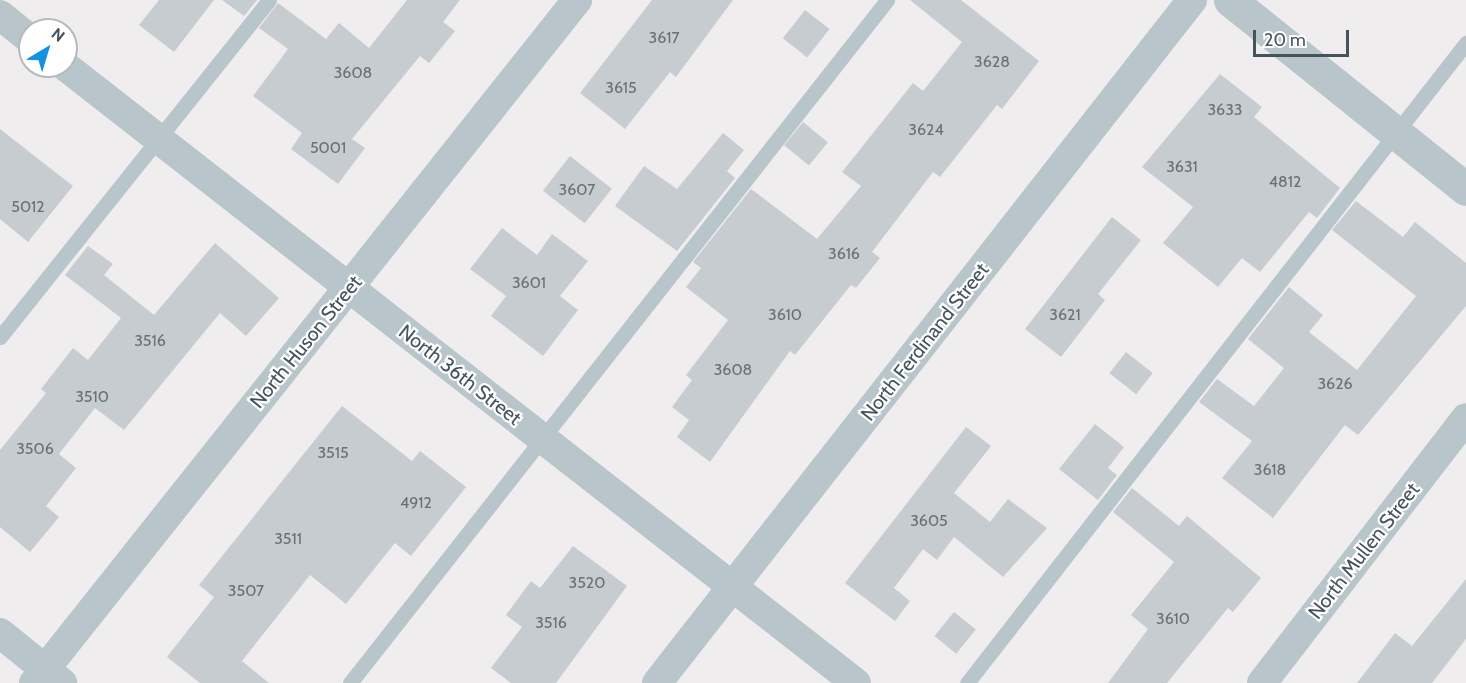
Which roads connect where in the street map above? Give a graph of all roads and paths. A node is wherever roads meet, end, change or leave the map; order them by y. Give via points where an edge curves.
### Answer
1 (269, 0) edge
2 (577, 0) edge
3 (887, 0) edge
4 (1192, 0) edge
5 (1230, 0) edge
6 (0, 15) edge
7 (18, 29) edge
8 (1466, 43) edge
9 (78, 76) edge
10 (1397, 132) junction
11 (159, 140) junction
12 (1466, 189) edge
13 (348, 289) junction
14 (0, 337) edge
15 (1466, 418) edge
16 (543, 439) junction
17 (734, 587) junction
18 (0, 633) edge
19 (46, 678) edge
20 (350, 683) edge
21 (657, 683) edge
22 (856, 683) edge
23 (967, 683) edge
24 (1262, 683) edge

1 - 11 lane
2 - 13 street, North Huson Street
3 - 16 lane
4 - 17 street, North Ferdinand Street
5 - 10 street
6 - 7 street
8 - 10 lane
9 - 11 street, North 36th Street
10 - 12 street
10 - 23 lane
11 - 13 street, North 36th Street
11 - 14 lane
13 - 16 street, North 36th Street
13 - 19 street, North Huson Street
15 - 24 street, North Mullen Street
16 - 17 street, North 36th Street
16 - 20 lane
17 - 21 street, North Ferdinand Street
17 - 22 street, North 36th Street
18 - 19 street

